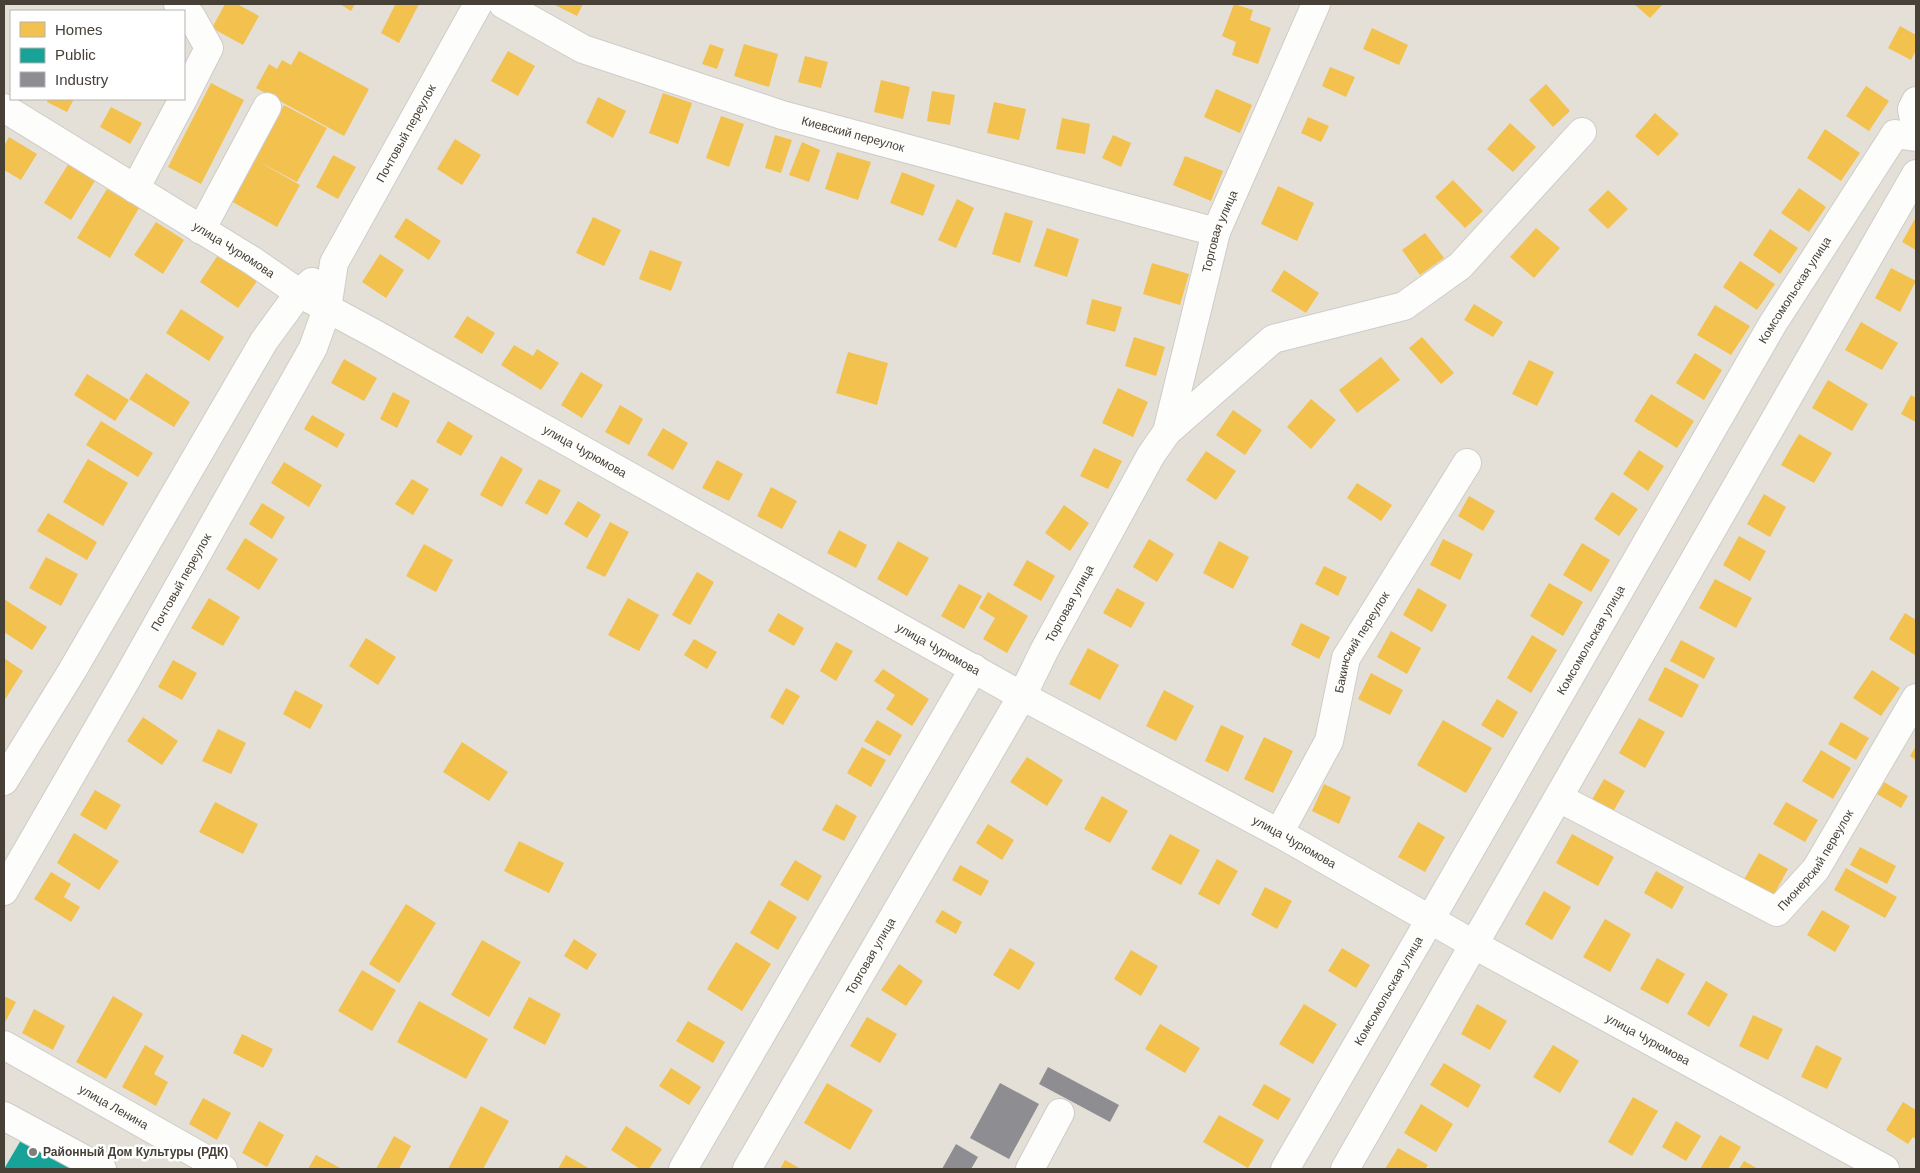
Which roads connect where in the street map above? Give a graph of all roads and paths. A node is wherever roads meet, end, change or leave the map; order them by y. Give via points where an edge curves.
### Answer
1 (478, 4) edge
2 (503, 4) edge
3 (1316, 4) edge
4 (185, 10) edge
5 (185, 94) edge
6 (182, 100) edge
7 (1916, 101) edge
8 (267, 107) dead end
9 (4, 108) edge
10 (1916, 130) edge
11 (1582, 132) dead end
12 (1916, 137) edge
13 (1916, 174) edge
14 (135, 189) junction
15 (201, 230) junction
16 (1216, 232) junction
17 (334, 263) junction
18 (299, 293) junction
19 (327, 309) junction
20 (1167, 432) junction
21 (1467, 463) dead end
22 (974, 668) junction
23 (1022, 696) junction
24 (1916, 698) edge
25 (4, 781) edge
26 (1559, 798) junction
27 (1279, 833) junction
28 (4, 891) edge
29 (1431, 918) junction
30 (1473, 944) junction
31 (4, 1045) edge
32 (1060, 1113) dead end
33 (4, 1116) edge
34 (102, 1169) edge
35 (223, 1169) edge
36 (683, 1169) edge
37 (747, 1169) edge
38 (1030, 1169) edge
39 (1285, 1169) edge
40 (1346, 1169) edge
41 (1885, 1169) edge

1 - 17 street, Почтовый переулок
2 - 16 street, Киевский переулок via 583,49 782,115
3 - 16 street, Торговая улица
4 - 5 street via 209,48
6 - 14 street
7 - 10 street via 1912,109
8 - 15 street
9 - 14 street, улица Чурюмова
11 - 20 street via 1460,266 1404,306 1273,339
12 - 29 street, Комсомольская улица via 1895,134 1772,325
13 - 26 street
14 - 15 street, улица Чурюмова
15 - 18 street, улица Чурюмова
16 - 20 street, Торговая улица
17 - 18 street, Почтовый переулок
17 - 19 street, Почтовый переулок
18 - 19 street, улица Чурюмова
18 - 25 street, Почтовый переулок via 264,341 72,671
19 - 22 street, улица Чурюмова
19 - 28 street, Почтовый переулок via 313,348
20 - 23 street, Торговая улица via 1151,455 1062,617
21 - 27 street, Бакинский переулок via 1346,658 1329,741
22 - 23 street, улица Чурюмова
22 - 36 street
23 - 27 street, улица Чурюмова
23 - 37 street, Торговая улица
24 - 26 street, Пионерский переулок via 1816,869 1777,912
26 - 30 street
27 - 29 street, улица Чурюмова
29 - 30 street, улица Чурюмова
29 - 39 street, Комсомольская улица
30 - 40 street
30 - 41 street, улица Чурюмова
31 - 35 street, улица Ленина
32 - 38 street
33 - 34 street

